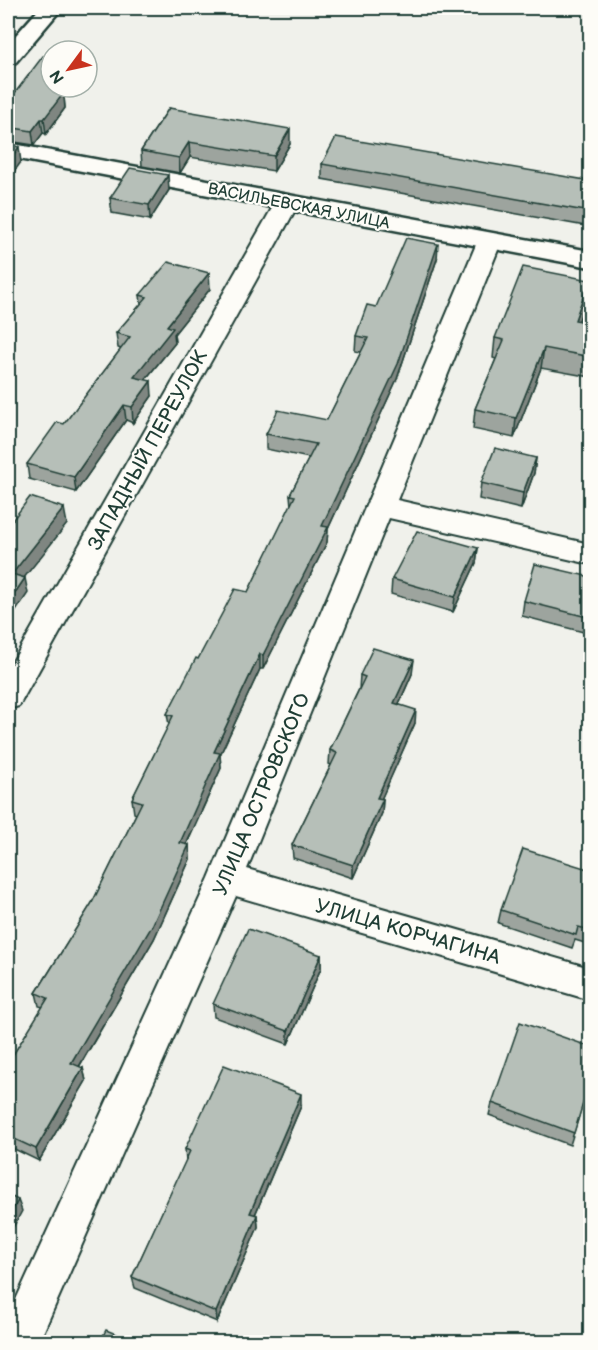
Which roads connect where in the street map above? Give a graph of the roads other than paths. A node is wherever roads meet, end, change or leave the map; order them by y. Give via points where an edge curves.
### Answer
1 (51, 8) edge
2 (8, 57) edge
3 (8, 150) edge
4 (287, 203) junction
5 (490, 240) junction
6 (591, 260) edge
7 (381, 506) junction
8 (591, 554) edge
9 (8, 697) edge
10 (226, 878) junction
11 (591, 984) edge
12 (18, 1342) edge

1 - 2 main road
3 - 4 main road, ВАСИЛЬЕВСКАЯ УЛИЦА
4 - 5 main road, ВАСИЛЬЕВСКАЯ УЛИЦА
4 - 9 street, ЗАПАДНЫЙ ПЕРЕУЛОК
5 - 6 main road, ВАСИЛЬЕВСКАЯ УЛИЦА
5 - 7 street, УЛИЦА ОСТРОВСКОГО
7 - 8 street
7 - 10 street, УЛИЦА ОСТРОВСКОГО
10 - 11 street, УЛИЦА КОРЧАГИНА
10 - 12 street, УЛИЦА ОСТРОВСКОГО

